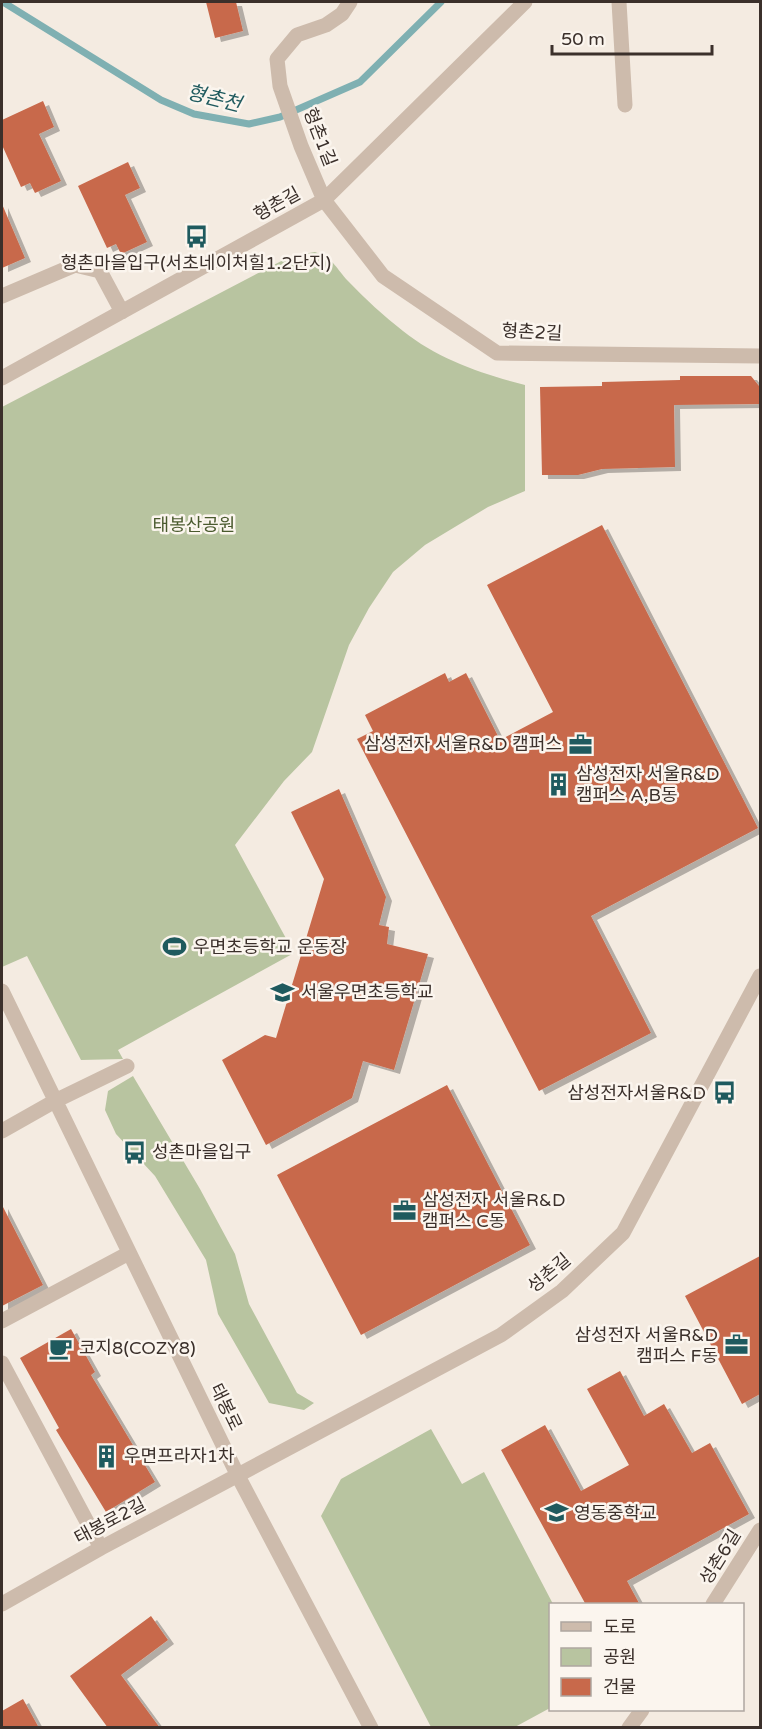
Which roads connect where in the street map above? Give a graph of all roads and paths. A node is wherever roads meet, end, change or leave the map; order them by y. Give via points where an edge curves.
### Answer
1 (350, 2) edge
2 (525, 2) edge
3 (619, 2) edge
4 (625, 105) dead end
5 (324, 200) junction
6 (2, 296) edge
7 (122, 312) junction
8 (760, 356) edge
9 (2, 378) edge
10 (760, 976) edge
11 (2, 991) edge
12 (127, 1066) dead end
13 (55, 1101) junction
14 (2, 1131) edge
15 (129, 1253) junction
16 (2, 1321) edge
17 (2, 1364) edge
18 (238, 1476) junction
19 (760, 1530) edge
20 (100, 1548) junction
21 (714, 1603) edge
22 (2, 1604) edge
23 (641, 1711) edge
24 (371, 1728) edge
25 (630, 1728) edge

1 - 5 street, 형촌1길 via 342,14 326,25 297,35 277,59 280,86
2 - 5 street, 형촌길
3 - 4 street
5 - 7 street, 형촌길
5 - 8 street, 형촌2길 via 383,276 496,353
6 - 7 street via 75,265 100,271
7 - 9 street, 형촌길
10 - 18 street, 성촌길 via 623,1233 562,1291 501,1335
11 - 13 street, 태봉로
12 - 13 street
13 - 14 street
13 - 15 street, 태봉로
15 - 16 street
15 - 18 street, 태봉로
17 - 20 street
18 - 20 street, 태봉로2길
18 - 24 street, 태봉로
19 - 21 street, 성촌6길
20 - 22 street, 태봉로2길
23 - 25 street

